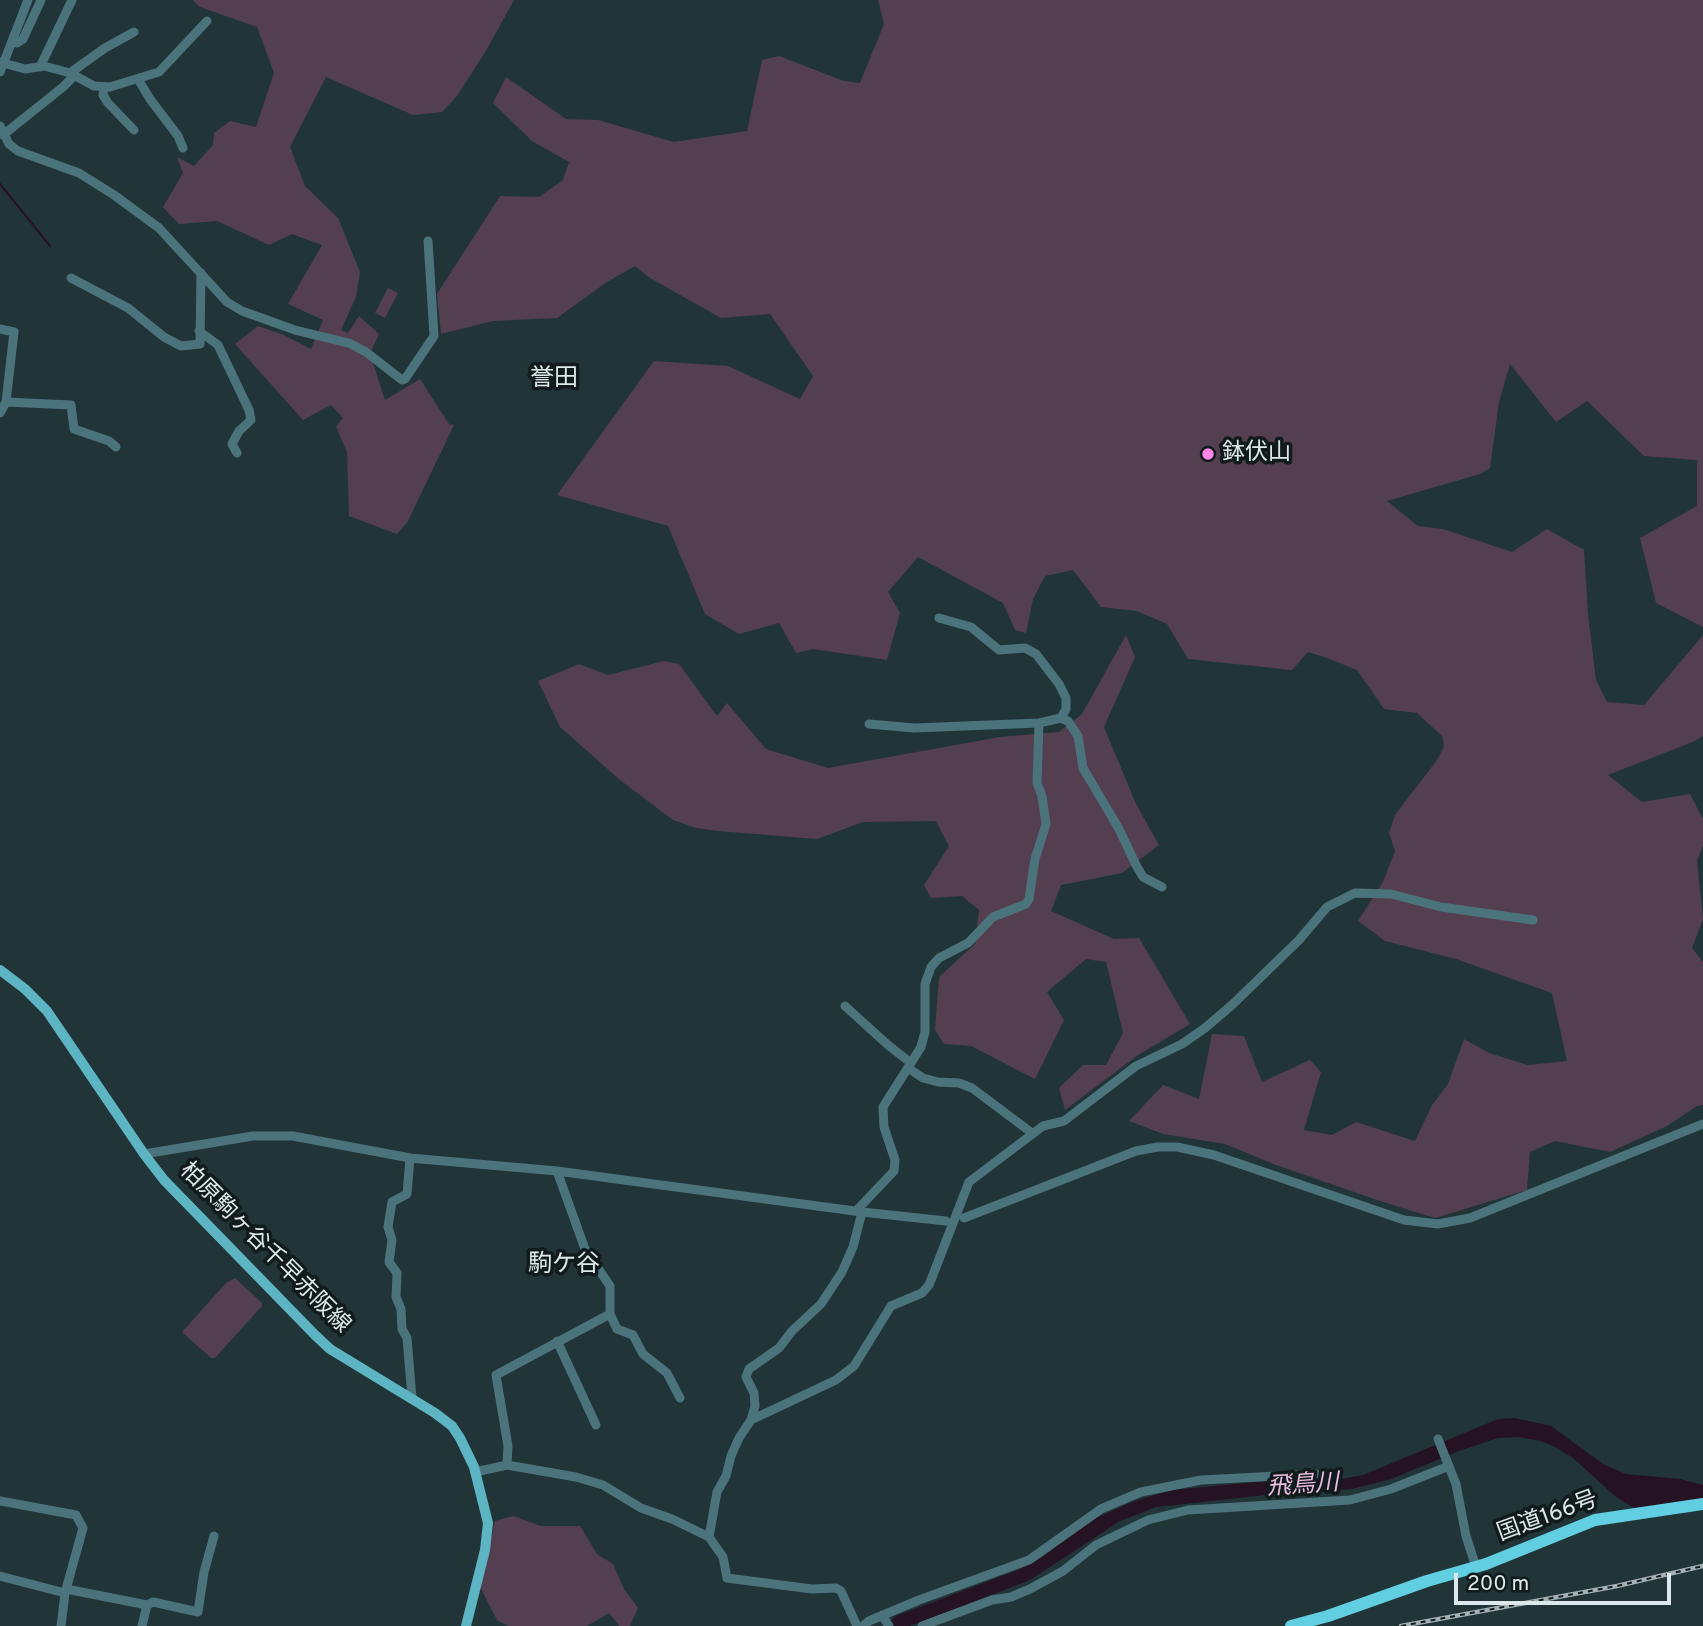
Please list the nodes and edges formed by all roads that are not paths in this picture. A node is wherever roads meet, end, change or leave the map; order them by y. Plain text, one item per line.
1 (28, 0) edge
2 (41, 0) edge
3 (72, 0) edge
4 (207, 21) dead end
5 (134, 32) dead end
6 (12, 41) junction
7 (1, 66) edge
8 (40, 67) junction
9 (72, 74) junction
10 (138, 79) junction
11 (104, 87) junction
12 (2, 130) edge
13 (134, 130) dead end
14 (185, 145) dead end
15 (428, 241) dead end
16 (201, 273) junction
17 (71, 278) dead end
18 (0, 329) edge
19 (199, 331) junction
20 (6, 402) junction
21 (0, 413) edge
22 (116, 447) dead end
23 (237, 453) dead end
24 (939, 618) dead end
25 (1061, 718) junction
26 (1039, 723) junction
27 (869, 724) dead end
28 (1162, 887) dead end
29 (1533, 920) dead end
30 (0, 970) edge
31 (845, 1006) dead end
32 (909, 1065) junction
33 (1703, 1124) edge
34 (1032, 1133) junction
35 (144, 1154) junction
36 (410, 1158) junction
37 (558, 1171) junction
38 (859, 1212) junction
39 (964, 1218) dead end
40 (946, 1221) dead end
41 (610, 1314) junction
42 (557, 1341) junction
43 (412, 1398) junction
44 (680, 1398) dead end
45 (751, 1420) junction
46 (596, 1425) dead end
47 (1438, 1441) dead end
48 (1447, 1462) junction
49 (507, 1465) junction
50 (475, 1472) junction
51 (1317, 1474) dead end
52 (0, 1501) edge
53 (1703, 1504) edge
54 (214, 1536) dead end
55 (709, 1537) junction
56 (1476, 1567) junction
57 (0, 1576) edge
58 (66, 1591) junction
59 (147, 1605) junction
60 (886, 1621) edge
61 (935, 1623) edge
62 (61, 1626) edge
63 (142, 1626) edge
64 (466, 1626) edge
65 (857, 1626) edge
66 (863, 1626) edge
67 (922, 1626) edge
68 (1291, 1626) edge

1 - 6 street
2 - 6 street
3 - 8 street
4 - 10 street
5 - 9 street
6 - 7 street
7 - 8 street
8 - 9 street
9 - 11 street
9 - 12 street
10 - 11 street
10 - 14 street
11 - 13 street
12 - 16 street
15 - 16 street
16 - 19 street
17 - 19 street
18 - 20 street
19 - 23 street
20 - 21 street
20 - 22 street
24 - 25 street
25 - 26 street
25 - 28 street
26 - 27 street
26 - 32 street
29 - 34 street
30 - 35 main road, 柏原駒ヶ谷千早赤阪線
31 - 32 street
32 - 34 street
32 - 38 street
33 - 39 street
34 - 45 street
35 - 36 street
35 - 43 main road, 柏原駒ヶ谷千早赤阪線
36 - 37 street
36 - 43 street
37 - 38 street
37 - 41 street
38 - 40 street
38 - 45 street
41 - 42 street
41 - 44 street
42 - 46 street
42 - 49 street
43 - 50 main road, 柏原駒ヶ谷千早赤阪線
45 - 55 street
47 - 48 street
48 - 56 street
48 - 61 street
49 - 50 street
49 - 55 street
50 - 64 main road, 柏原駒ヶ谷千早赤阪線
51 - 60 street
52 - 58 street
53 - 56 highway, 国道166号
54 - 59 street
55 - 65 street
56 - 68 highway, 国道166号
57 - 58 street
58 - 59 street
58 - 62 street
59 - 63 street
60 - 66 street
61 - 67 street

